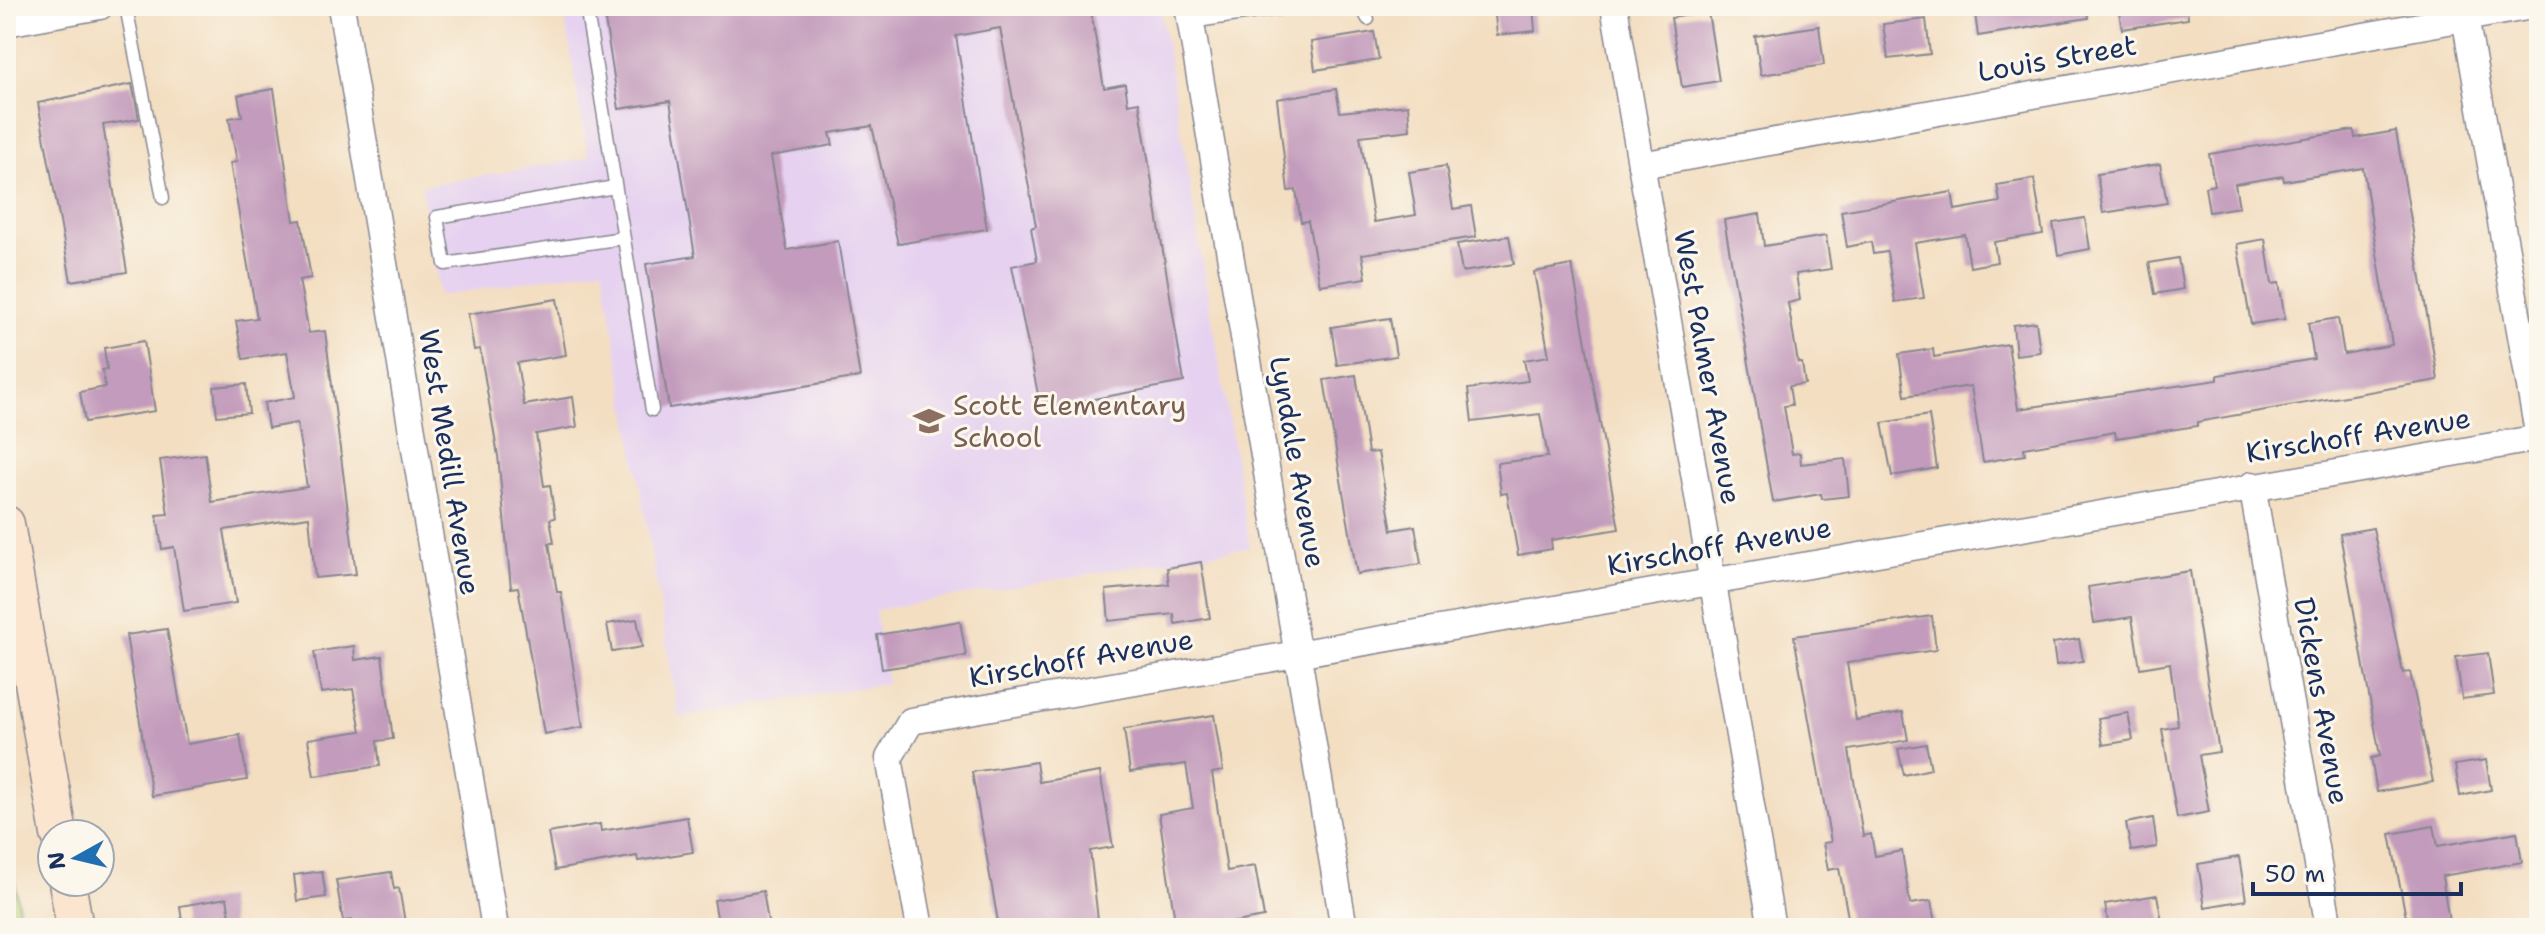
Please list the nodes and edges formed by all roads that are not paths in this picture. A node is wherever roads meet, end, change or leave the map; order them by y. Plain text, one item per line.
1 (100, 6) edge
2 (126, 6) edge
3 (341, 6) edge
4 (586, 6) edge
5 (1297, 6) edge
6 (1361, 6) edge
7 (1614, 6) edge
8 (2532, 6) edge
9 (1190, 14) edge
10 (2465, 17) junction
11 (1368, 19) dead end
12 (6, 23) edge
13 (1641, 165) junction
14 (615, 187) junction
15 (163, 198) dead end
16 (623, 238) junction
17 (652, 410) dead end
18 (2539, 438) edge
19 (2252, 485) junction
20 (6, 524) edge
21 (1712, 580) junction
22 (1297, 653) junction
23 (56, 818) edge
24 (70, 898) edge
25 (75, 928) edge
26 (495, 928) edge
27 (920, 928) edge
28 (1344, 928) edge
29 (1772, 928) edge
30 (2329, 928) edge

1 - 12 street
2 - 15 lane
3 - 26 street, West Medill Avenue
4 - 14 lane
5 - 9 lane
6 - 11 lane
7 - 13 street, West Palmer Avenue
8 - 10 street, Louis Street
9 - 22 street, Lyndale Avenue
10 - 13 street, Louis Street
10 - 18 street
13 - 21 street, West Palmer Avenue
14 - 16 lane
14 - 16 lane
16 - 17 lane
18 - 19 street, Kirschoff Avenue
19 - 21 street, Kirschoff Avenue
19 - 30 street, Dickens Avenue
20 - 23 street
21 - 22 street, Kirschoff Avenue
21 - 29 street, West Palmer Avenue
22 - 27 street, Kirschoff Avenue
22 - 28 street, Lyndale Avenue
24 - 25 street

